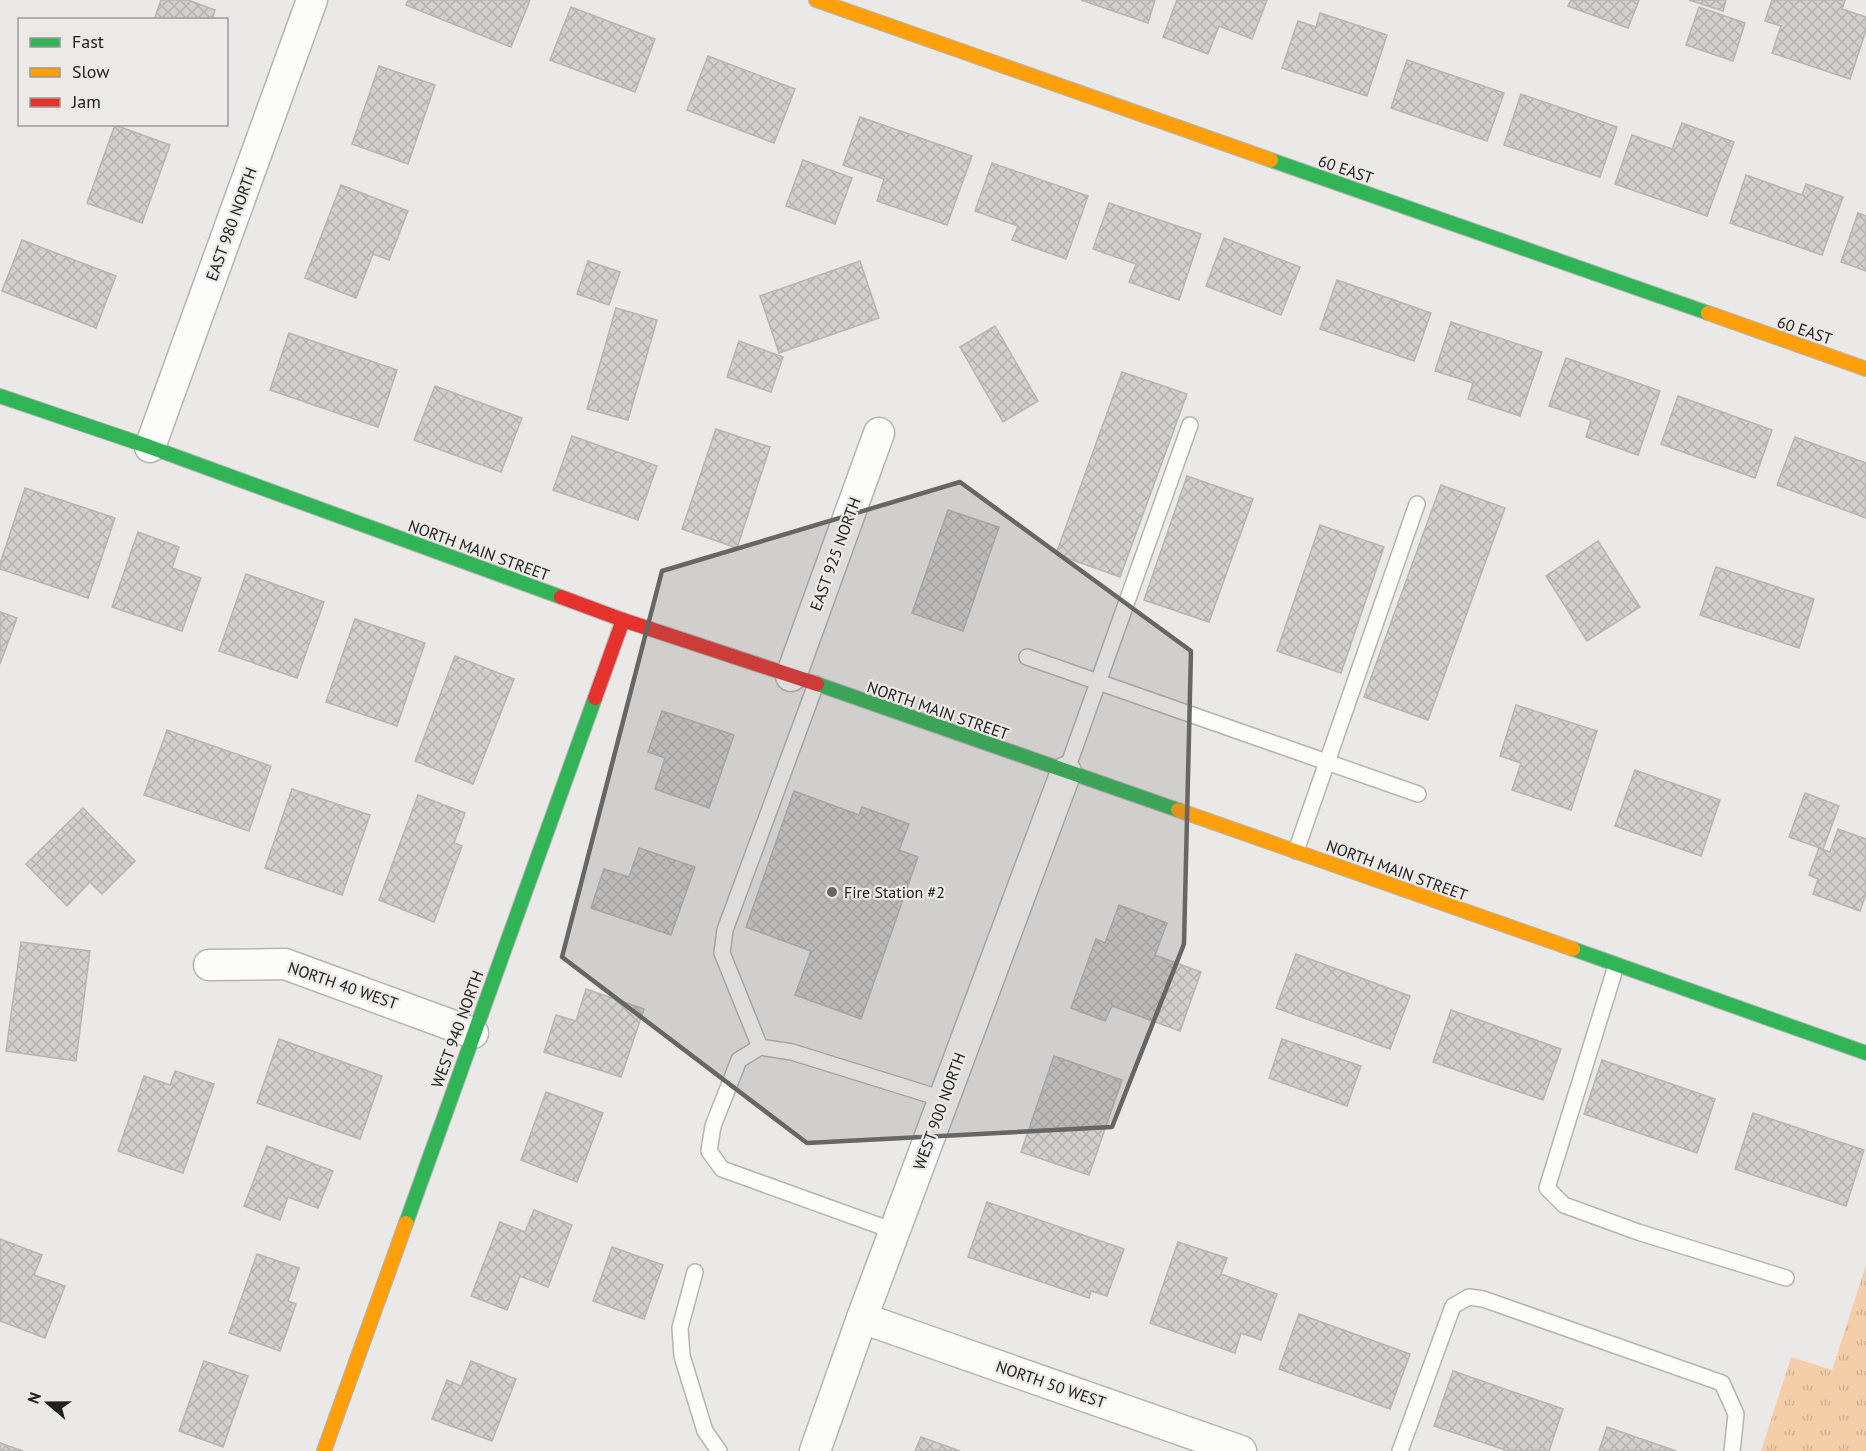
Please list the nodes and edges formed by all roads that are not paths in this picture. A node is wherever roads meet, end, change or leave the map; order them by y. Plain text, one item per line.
1 (312, 0) edge
2 (816, 0) edge
3 (1866, 369) edge
4 (0, 396) edge
5 (1190, 424) dead end
6 (879, 433) dead end
7 (150, 447) junction
8 (1417, 504) dead end
9 (623, 620) junction
10 (1027, 657) dead end
11 (803, 680) junction
12 (1098, 682) junction
13 (1327, 763) junction
14 (1066, 772) junction
15 (1418, 794) dead end
16 (1296, 851) junction
17 (209, 964) dead end
18 (1616, 966) junction
19 (473, 1033) junction
20 (760, 1047) junction
21 (1866, 1053) edge
22 (943, 1099) junction
23 (894, 1231) junction
24 (695, 1272) dead end
25 (1786, 1278) dead end
26 (862, 1318) junction
27 (324, 1451) edge
28 (719, 1451) edge
29 (815, 1451) edge
30 (1241, 1451) edge
31 (1400, 1451) edge
32 (1732, 1451) edge

1 - 7 street, EAST 980 NORTH
2 - 3 street, 60 EAST
4 - 7 street, NORTH MAIN STREET
5 - 12 lane
6 - 11 street, EAST 925 NORTH
7 - 9 street, NORTH MAIN STREET
8 - 13 lane
9 - 11 street, NORTH MAIN STREET
9 - 19 street, WEST 940 NORTH
10 - 12 lane
11 - 14 street, NORTH MAIN STREET
11 - 20 lane
12 - 13 lane
12 - 14 lane
13 - 15 lane
13 - 16 lane
14 - 16 street, NORTH MAIN STREET
14 - 22 street, WEST 900 NORTH
16 - 18 street, NORTH MAIN STREET
17 - 19 street, NORTH 40 WEST
18 - 21 street, NORTH MAIN STREET
18 - 25 lane
19 - 27 street, WEST 940 NORTH
20 - 22 lane
20 - 23 lane
22 - 23 street, WEST 900 NORTH
23 - 26 street, WEST 900 NORTH
24 - 28 lane
26 - 29 street, WEST 900 NORTH
26 - 30 street, NORTH 50 WEST
31 - 32 lane

